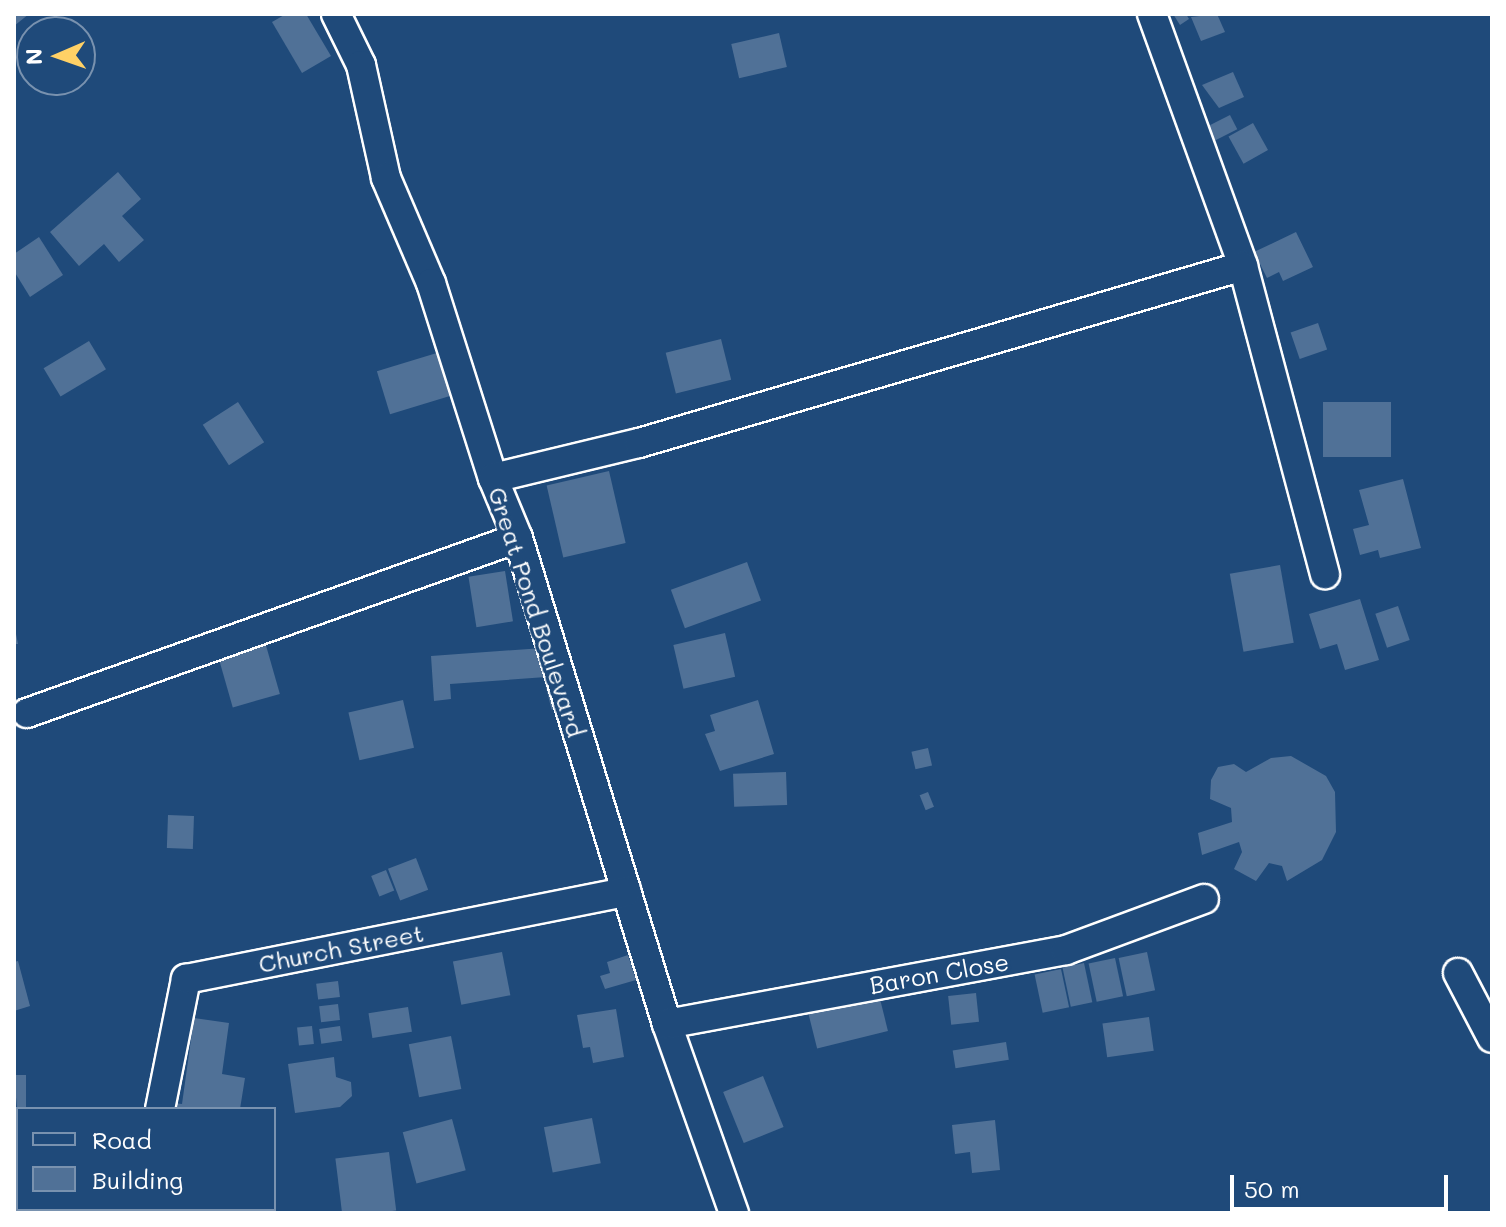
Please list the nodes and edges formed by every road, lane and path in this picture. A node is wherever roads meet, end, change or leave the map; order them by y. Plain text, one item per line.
1 (336, 14) edge
2 (1152, 14) edge
3 (1243, 266) junction
4 (493, 478) junction
5 (518, 538) junction
6 (1325, 574) dead end
7 (27, 713) dead end
8 (626, 892) junction
9 (1204, 899) dead end
10 (1458, 973) dead end
11 (667, 1024) junction
12 (1492, 1038) edge
13 (160, 1107) edge
14 (734, 1213) edge

1 - 4 street, Great Pond Boulevard
2 - 3 street
3 - 4 street
3 - 6 street
4 - 5 street, Great Pond Boulevard
5 - 7 street
5 - 8 street, Great Pond Boulevard
8 - 11 street, Great Pond Boulevard
8 - 13 street, Church Street
9 - 11 street, Baron Close
10 - 12 street
11 - 14 street, Great Pond Boulevard

